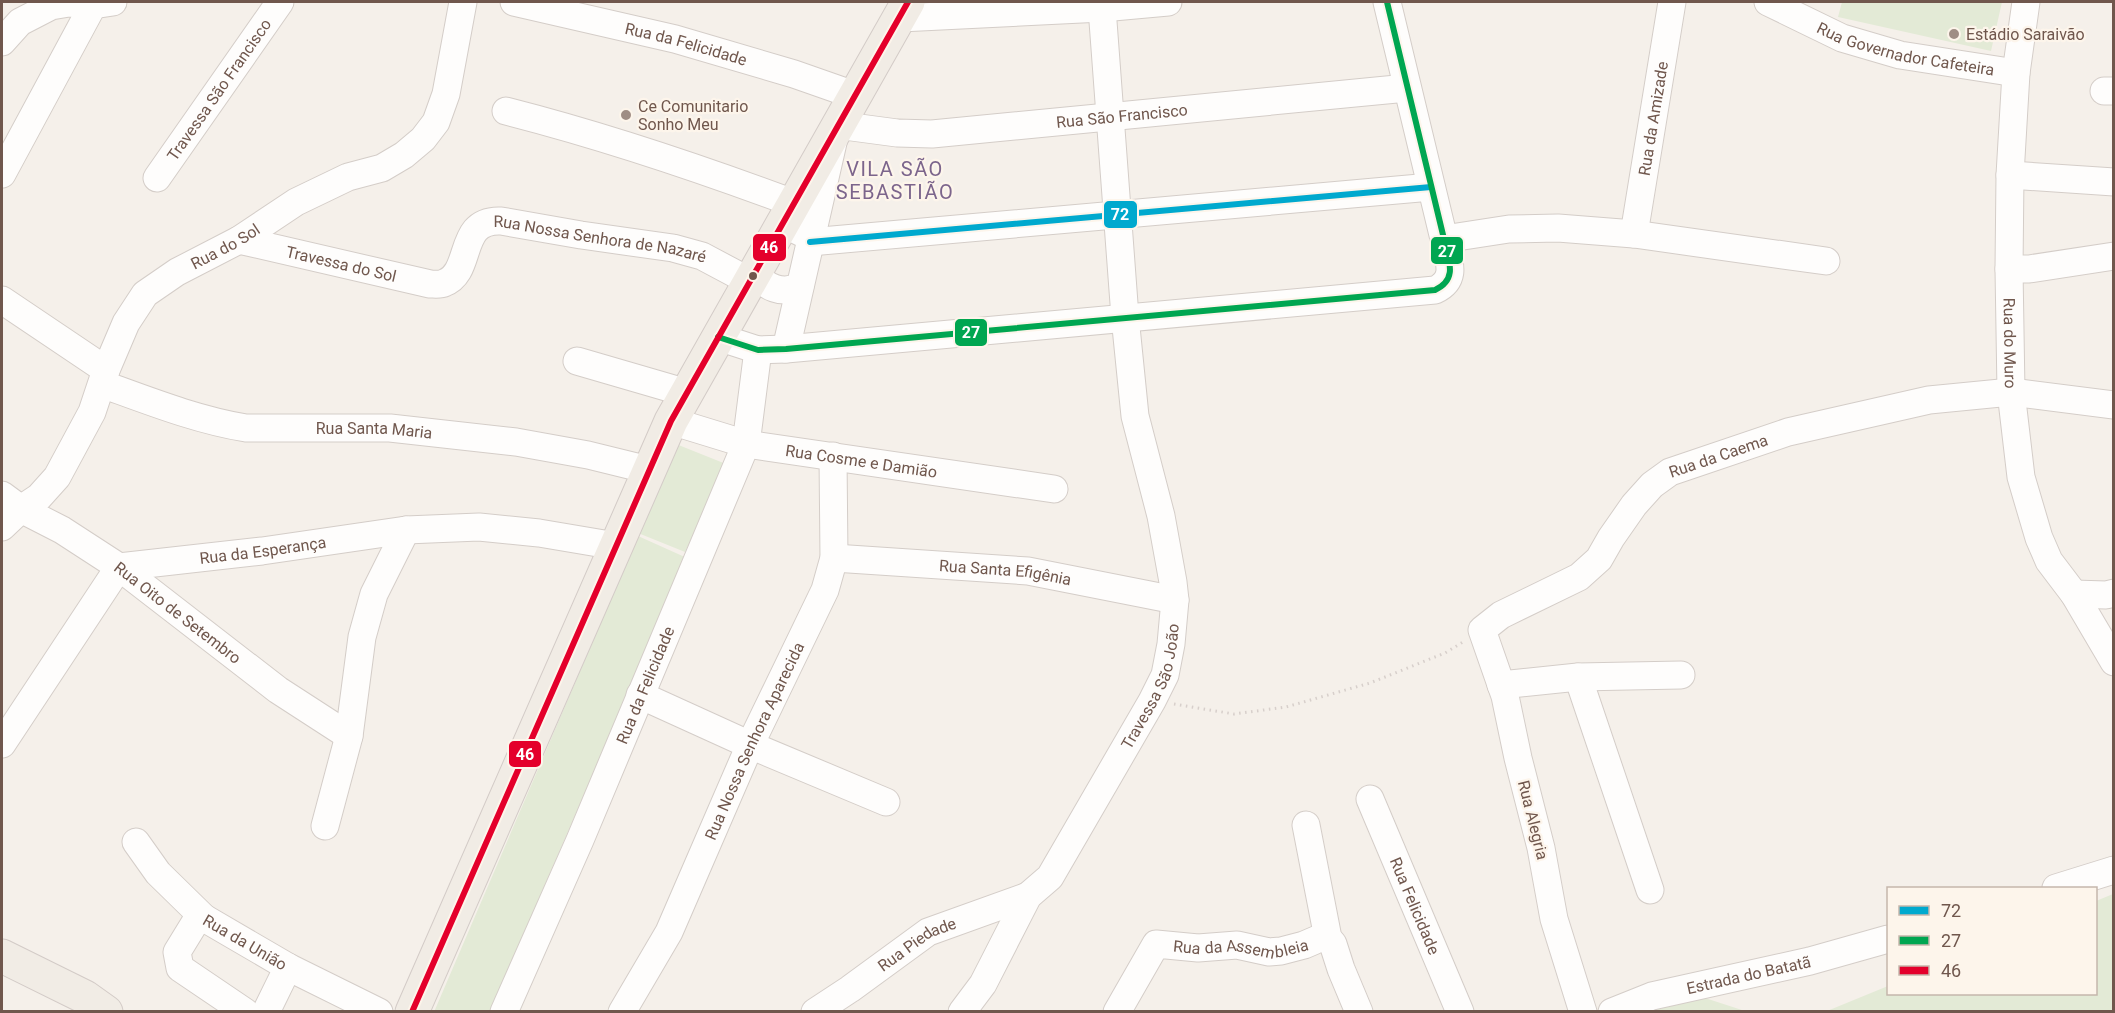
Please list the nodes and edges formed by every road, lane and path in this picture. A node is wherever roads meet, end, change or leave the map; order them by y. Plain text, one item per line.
1 (280, 2) edge
2 (463, 2) edge
3 (514, 2) edge
4 (1168, 2) edge
5 (1388, 2) edge
6 (1672, 2) edge
7 (1768, 2) edge
8 (2026, 2) edge
9 (103, 3) edge
10 (1102, 8) junction
11 (904, 10) edge
12 (1817, 13) edge
13 (2, 42) edge
14 (2016, 73) junction
15 (1407, 88) junction
16 (854, 95) junction
17 (506, 111) dead end
18 (1111, 117) junction
19 (837, 125) junction
20 (2, 174) edge
21 (2010, 175) junction
22 (157, 178) dead end
23 (2114, 182) edge
24 (1431, 188) junction
25 (793, 203) junction
26 (1118, 216) junction
27 (776, 234) junction
28 (1634, 234) junction
29 (1444, 239) junction
30 (239, 240) junction
31 (810, 242) junction
32 (2114, 256) edge
33 (1826, 261) dead end
34 (2009, 269) junction
35 (752, 276) junction
36 (444, 283) joint
37 (800, 286) junction
38 (2, 300) edge
39 (1125, 317) junction
40 (718, 337) junction
41 (786, 349) junction
42 (758, 350) junction
43 (577, 361) dead end
44 (104, 377) junction
45 (2011, 392) junction
46 (687, 393) junction
47 (2114, 405) edge
48 (671, 421) junction
49 (746, 444) junction
50 (833, 456) junction
51 (650, 470) junction
52 (1053, 489) dead end
53 (11, 502) edge
54 (2, 527) edge
55 (406, 530) junction
56 (616, 546) junction
57 (834, 558) junction
58 (119, 567) junction
59 (2114, 593) edge
60 (2074, 594) junction
61 (1175, 600) junction
62 (1482, 630) junction
63 (2114, 662) edge
64 (1681, 675) dead end
65 (1578, 677) junction
66 (1501, 685) junction
67 (640, 695) junction
68 (1152, 700) junction
69 (349, 736) junction
70 (2, 744) edge
71 (750, 745) junction
72 (1370, 799) dead end
73 (886, 802) dead end
74 (1306, 825) dead end
75 (326, 826) dead end
76 (136, 842) dead end
77 (2114, 870) edge
78 (2059, 887) edge
79 (1650, 890) dead end
80 (1028, 896) junction
81 (204, 918) junction
82 (1328, 938) junction
83 (1887, 939) edge
84 (2, 956) edge
85 (288, 967) junction
86 (1350, 1009) edge
87 (106, 1011) edge
88 (245, 1011) edge
89 (266, 1011) edge
90 (379, 1011) edge
91 (412, 1011) edge
92 (504, 1011) edge
93 (622, 1011) edge
94 (815, 1011) edge
95 (962, 1011) edge
96 (1117, 1011) edge
97 (1460, 1011) edge
98 (1583, 1011) edge
99 (1612, 1011) edge

1 - 22 street, Travessa São Francisco
2 - 30 street, Rua do Sol
3 - 16 street, Rua da Felicidade
4 - 10 street
5 - 15 street
6 - 28 street, Rua da Amizade
7 - 12 street, Rua Governador Cafeteira
8 - 14 street, Rua do Muro
9 - 13 street
9 - 20 street
10 - 11 street
10 - 18 street
11 - 16 main road
12 - 14 street, Rua Governador Cafeteira
14 - 21 street, Rua do Muro
15 - 18 street, Rua São Francisco
15 - 24 street
16 - 19 main road
17 - 25 street
18 - 19 street, Rua São Francisco
18 - 26 street
19 - 25 main road
19 - 31 street
21 - 23 street
21 - 34 street, Rua do Muro
24 - 26 street
24 - 29 street
25 - 27 main road
26 - 31 street
26 - 39 street
27 - 31 street
27 - 35 main road
28 - 29 street
28 - 33 street
29 - 39 street
30 - 36 street, Travessa do Sol
30 - 44 street, Rua do Sol
31 - 37 street
32 - 34 street
34 - 45 street, Rua do Muro
35 - 36 street, Rua Nossa Senhora de Nazaré
35 - 37 street, Rua Nossa Senhora de Nazaré
35 - 40 main road
37 - 41 street
38 - 44 street, Rua Santa Maria
39 - 41 street
39 - 61 street, Travessa São João
40 - 42 street
40 - 46 main road
41 - 42 street
42 - 49 street, Rua da Felicidade
43 - 46 street
44 - 51 street, Rua Santa Maria
44 - 53 street, Rua do Sol
45 - 47 street, Rua da Caema
45 - 60 street, Rua do Muro
45 - 62 street, Rua da Caema
46 - 48 main road
48 - 49 street, Rua Cosme e Damião
48 - 51 main road
49 - 50 street, Rua Cosme e Damião
49 - 67 street, Rua da Felicidade
50 - 52 street, Rua Cosme e Damião
50 - 57 street, Rua Nossa Senhora Aparecida
51 - 56 main road
53 - 54 street, Rua do Sol
53 - 58 street, Rua Oito de Setembro
55 - 56 street, Rua da Esperança
55 - 58 street, Rua da Esperança
55 - 69 street
56 - 91 main road
57 - 61 street, Rua Santa Efigênia
57 - 71 street, Rua Nossa Senhora Aparecida
58 - 69 street, Rua Oito de Setembro
58 - 70 street
59 - 60 street
60 - 63 street, Rua do Muro
61 - 68 street, Travessa São João
62 - 66 street, Rua Alegria
62 - 68 path
64 - 65 street
65 - 66 street
65 - 79 street
66 - 98 street, Rua Alegria
67 - 71 street
67 - 92 street, Rua da Felicidade
68 - 80 street, Travessa São João
69 - 75 street
71 - 73 street
71 - 93 street, Rua Nossa Senhora Aparecida
72 - 97 street, Rua Felicidade
74 - 82 street
76 - 81 street
77 - 78 street
80 - 94 street, Rua Piedade
80 - 95 street, Travessa São João
81 - 85 street, Rua da União
81 - 88 street, Rua da União
82 - 86 street
82 - 96 street, Rua da Assembleia
83 - 99 street, Estrada do Batatã
84 - 87 main road
85 - 89 street
85 - 90 street, Rua da União

